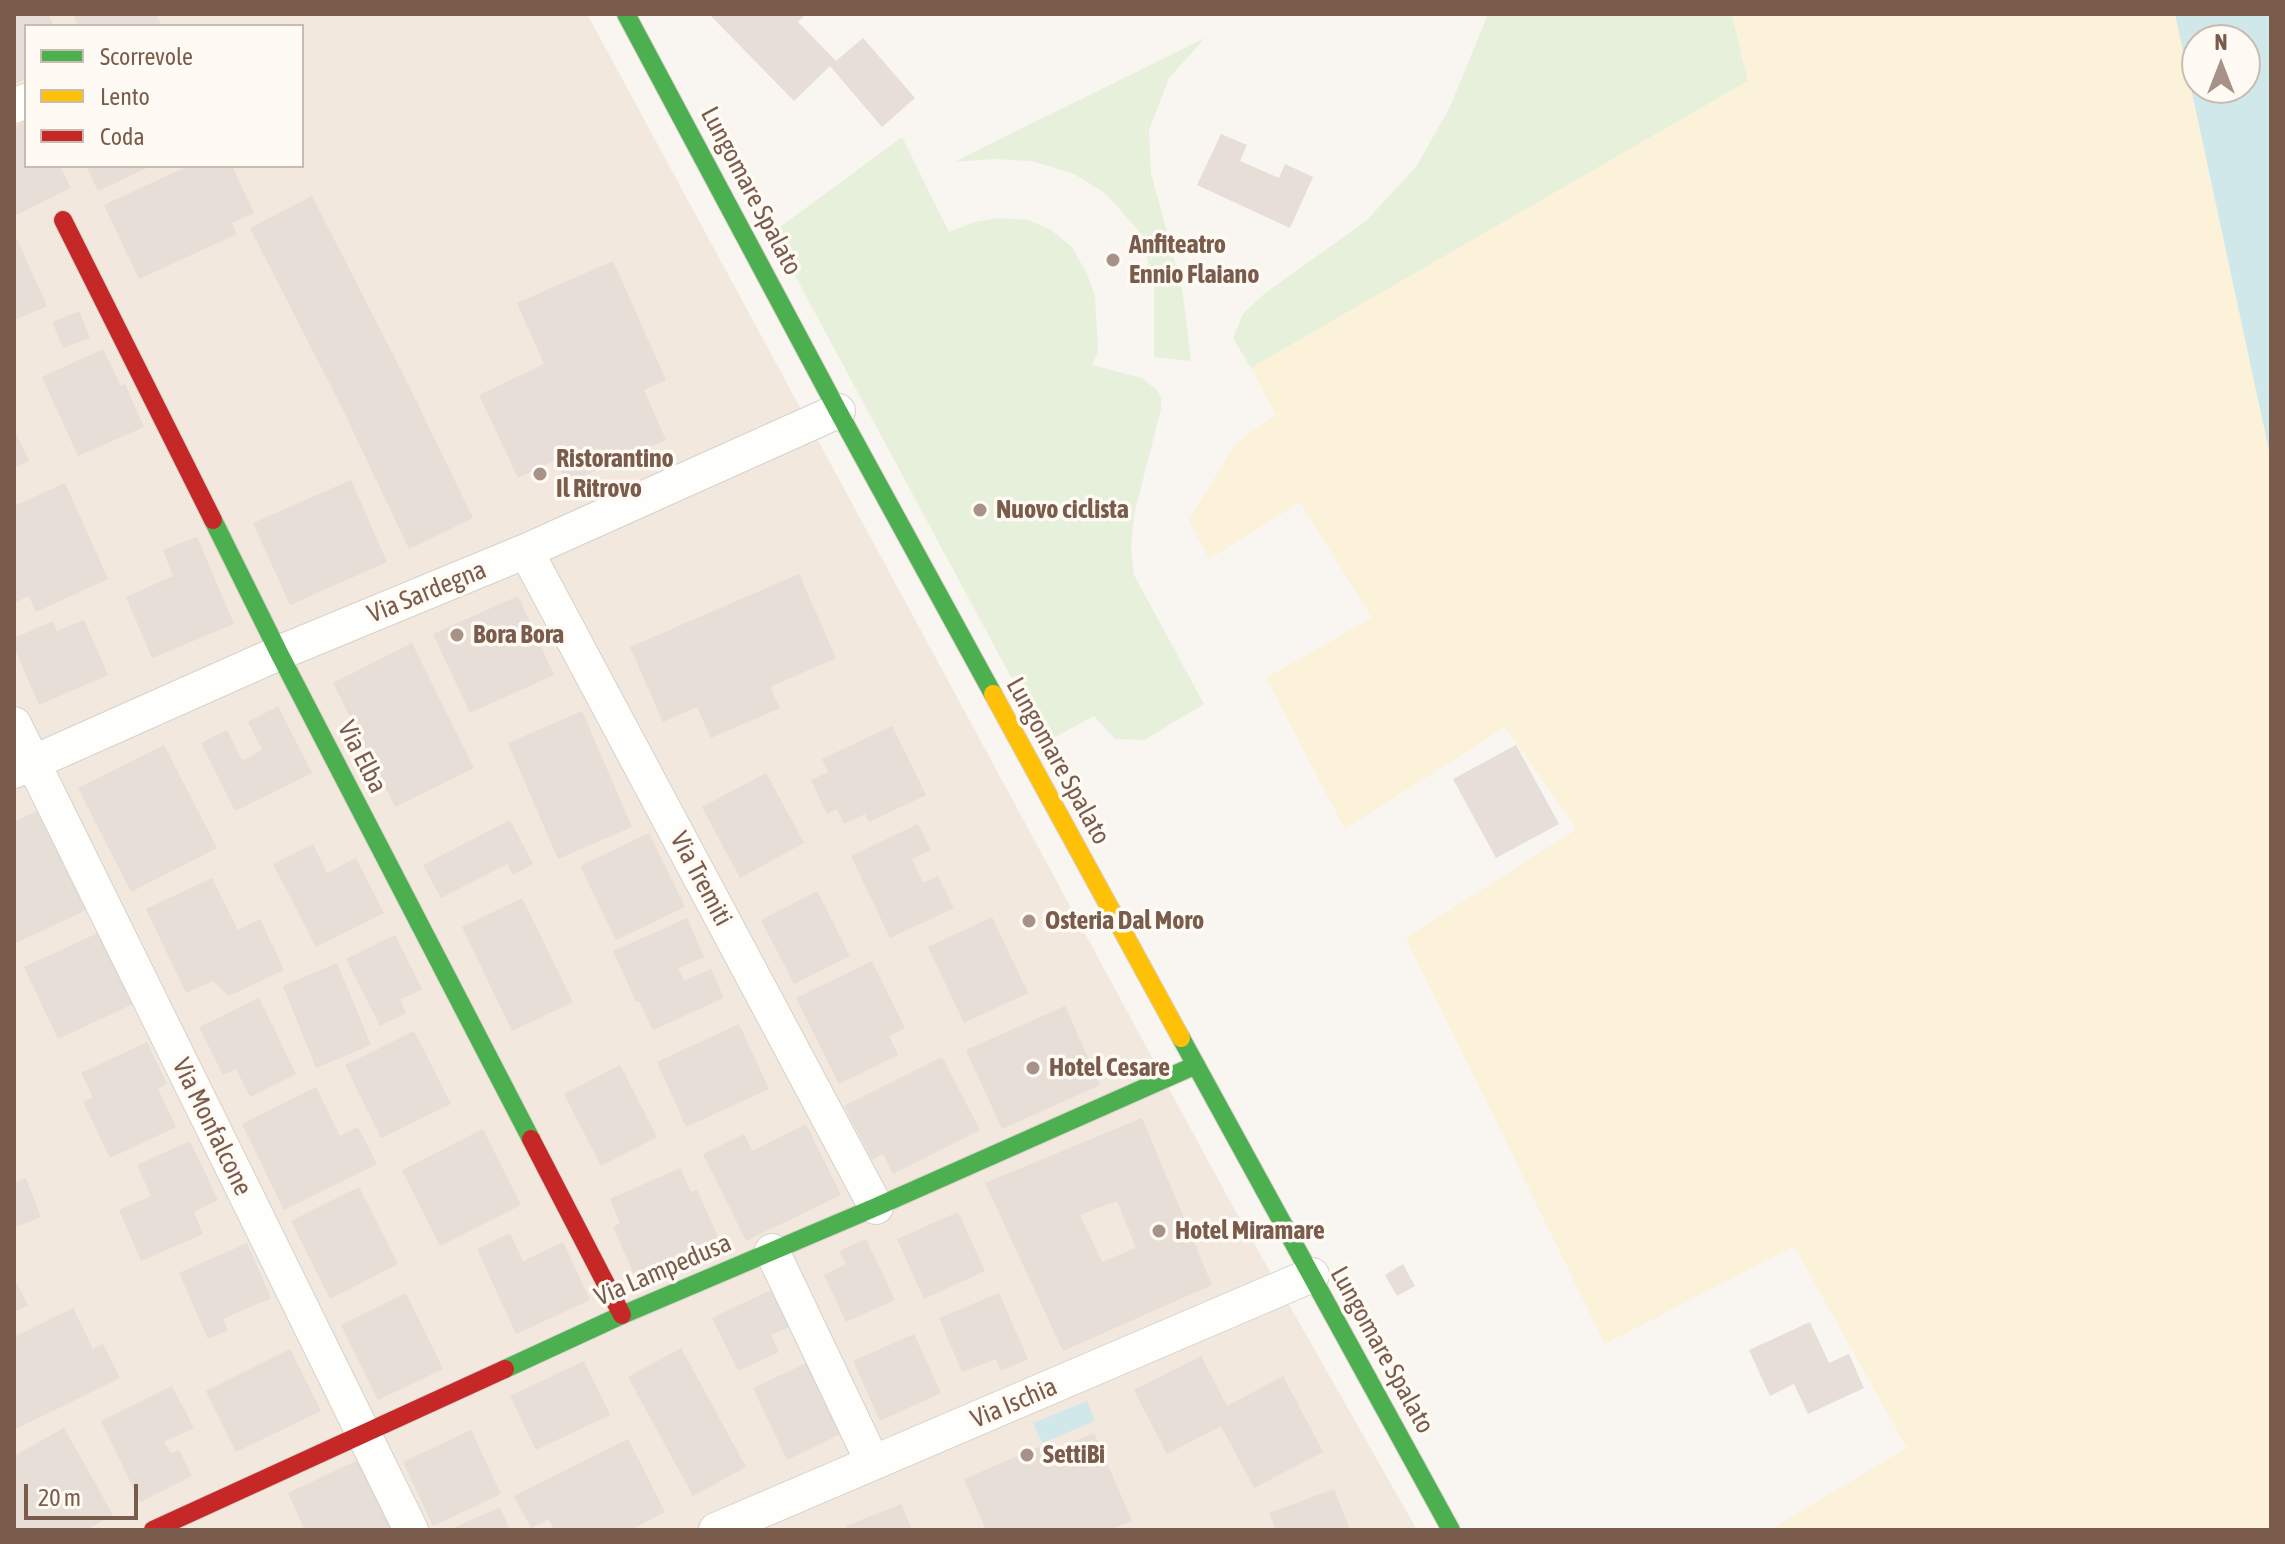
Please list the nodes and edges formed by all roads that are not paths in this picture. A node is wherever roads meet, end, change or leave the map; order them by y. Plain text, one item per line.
1 (626, 14) edge
2 (63, 220) dead end
3 (838, 411) junction
4 (526, 551) junction
5 (279, 653) junction
6 (14, 724) edge
7 (23, 767) edge
8 (1196, 1065) junction
9 (876, 1207) junction
10 (772, 1251) junction
11 (1312, 1275) junction
12 (622, 1315) junction
13 (363, 1434) junction
14 (873, 1463) junction
15 (153, 1530) edge
16 (411, 1530) edge
17 (716, 1530) edge
18 (1451, 1530) edge

1 - 3 street, Lungomare Spalato
2 - 5 street, Via Elba
3 - 4 street, Via Sardegna
3 - 8 street, Lungomare Spalato
4 - 5 street, Via Sardegna
4 - 9 street, Via Tremiti
5 - 7 street, Via Sardegna
5 - 12 street, Via Elba
6 - 7 street, Via Monfalcone
7 - 13 street, Via Monfalcone
8 - 9 street, Via Lampedusa
8 - 11 street, Lungomare Spalato
9 - 10 street, Via Lampedusa
10 - 12 street, Via Lampedusa
10 - 14 street
11 - 14 street, Via Ischia
11 - 18 street, Lungomare Spalato
12 - 13 street, Via Lampedusa
13 - 15 street, Via Lampedusa
13 - 16 street, Via Monfalcone
14 - 17 street, Via Ischia

